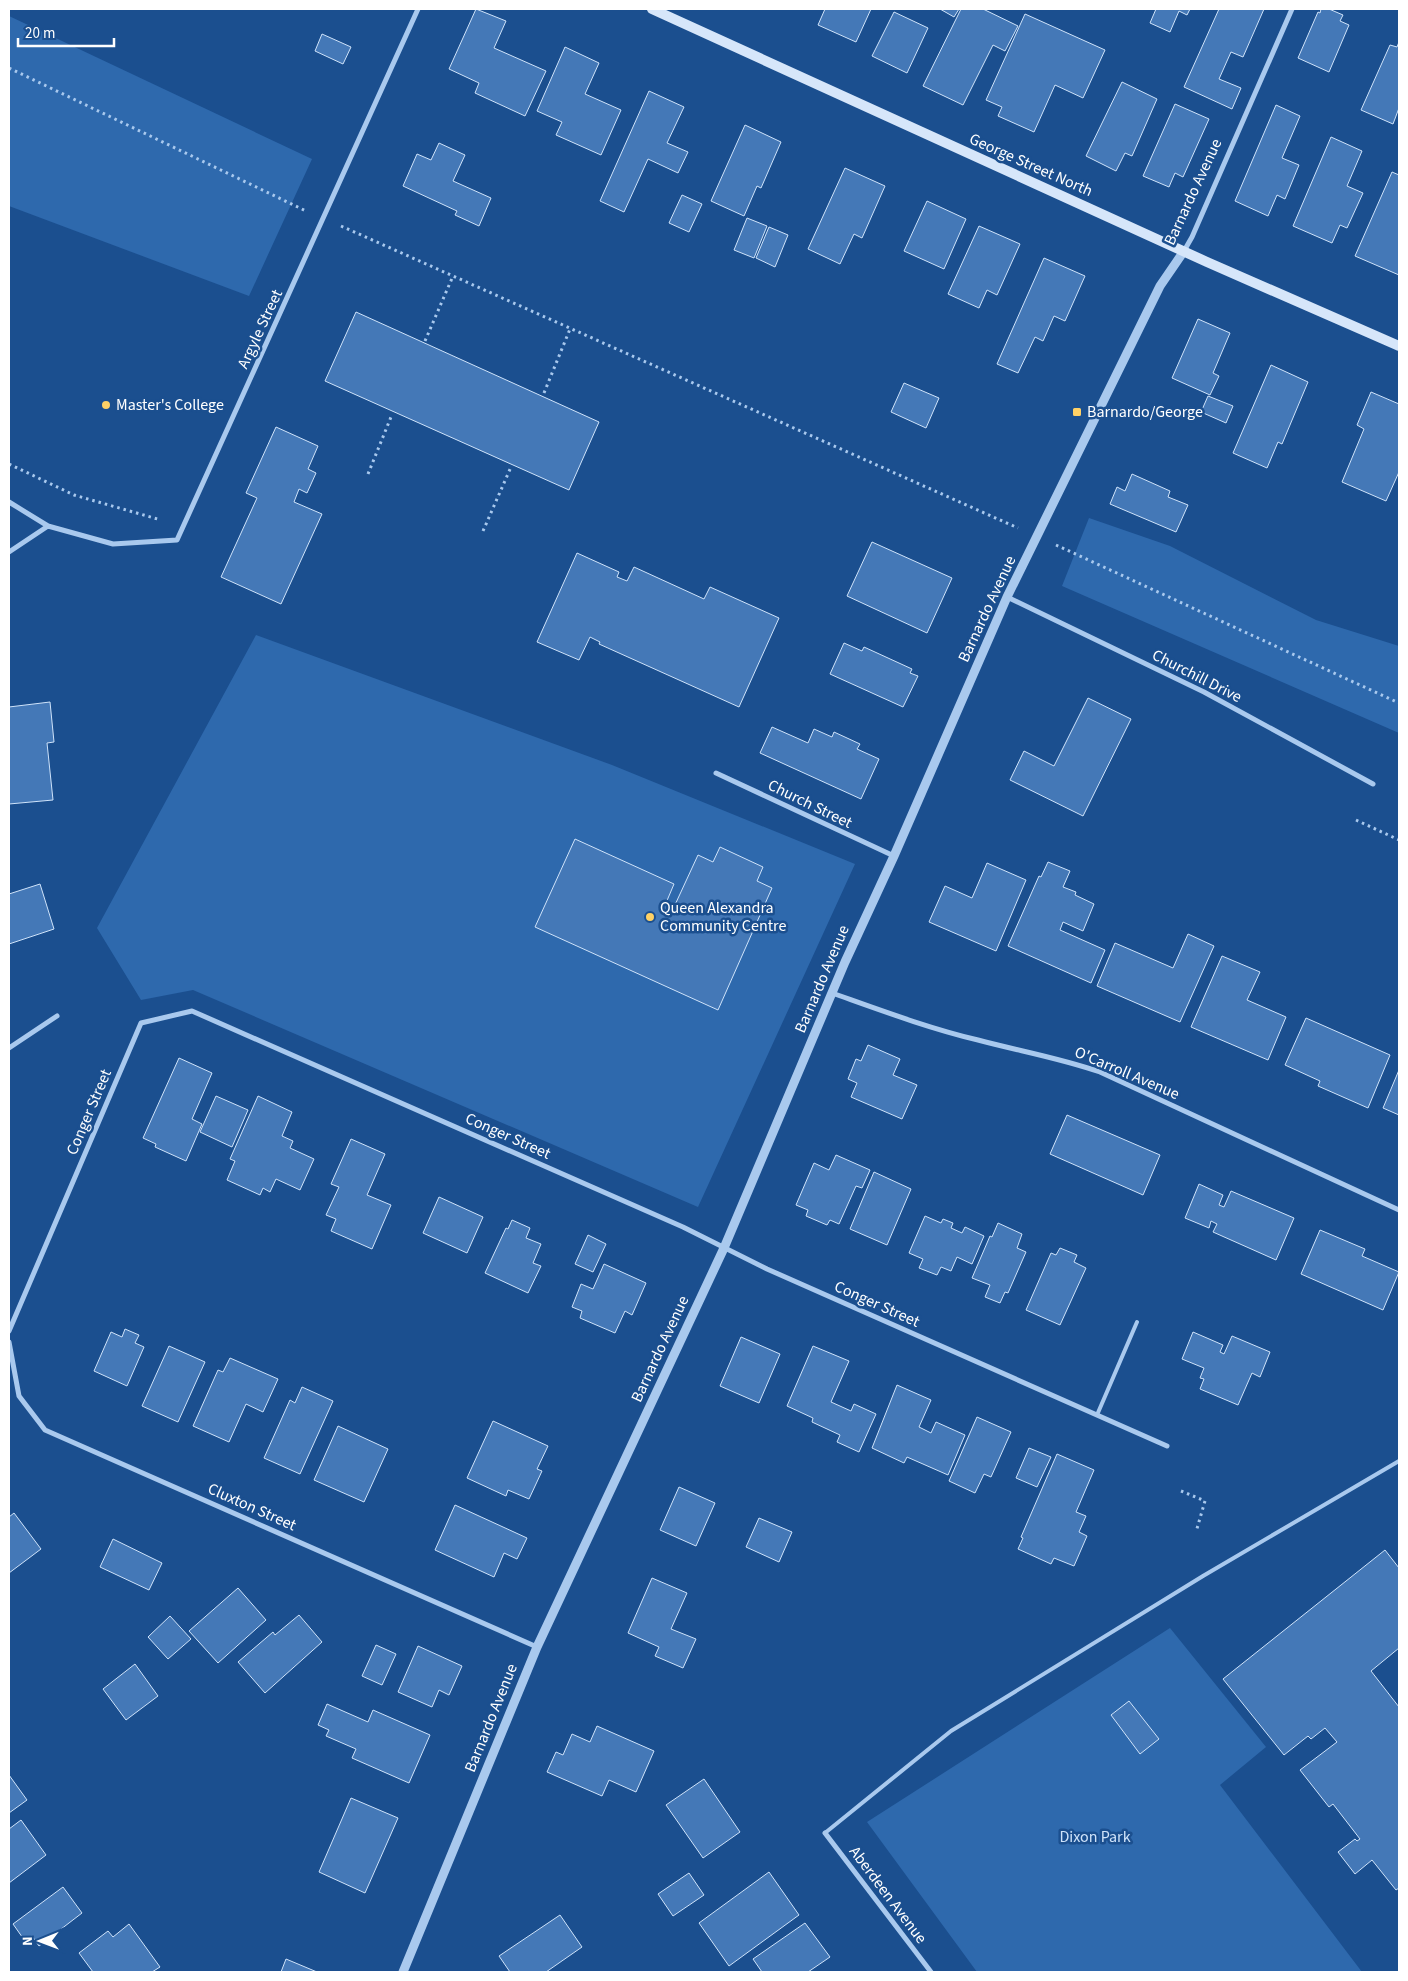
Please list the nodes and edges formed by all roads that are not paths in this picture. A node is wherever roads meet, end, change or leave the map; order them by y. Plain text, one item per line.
1 (418, 9) edge
2 (652, 9) edge
3 (1292, 9) edge
4 (1184, 251) junction
5 (1399, 346) edge
6 (9, 502) edge
7 (48, 526) junction
8 (9, 552) edge
9 (1007, 597) junction
10 (716, 773) dead end
11 (1373, 784) dead end
12 (894, 856) junction
13 (832, 993) junction
14 (57, 1016) dead end
15 (9, 1048) edge
16 (1399, 1210) edge
17 (724, 1248) junction
18 (1137, 1322) dead end
19 (9, 1331) edge
20 (9, 1342) edge
21 (1097, 1415) junction
22 (1167, 1446) dead end
23 (1399, 1462) edge
24 (537, 1647) junction
25 (825, 1833) joint
26 (403, 1972) edge
27 (931, 1972) edge

1 - 7 street, Argyle Street
2 - 4 main road, George Street North
3 - 4 street, Barnardo Avenue
4 - 5 main road, George Street North
4 - 9 street, Barnardo Avenue
6 - 7 street, Argyle Street
7 - 8 street
9 - 11 street, Churchill Drive
9 - 12 street, Barnardo Avenue
10 - 12 street, Church Street
12 - 13 street, Barnardo Avenue
13 - 16 street, O'Carroll Avenue
13 - 17 street, Barnardo Avenue
14 - 15 street
17 - 19 street, Conger Street
17 - 21 street, Conger Street
17 - 24 street, Barnardo Avenue
18 - 21 lane
20 - 24 street, Cluxton Street
21 - 22 street, Conger Street
23 - 25 lane
24 - 26 street, Barnardo Avenue
25 - 27 street, Aberdeen Avenue

